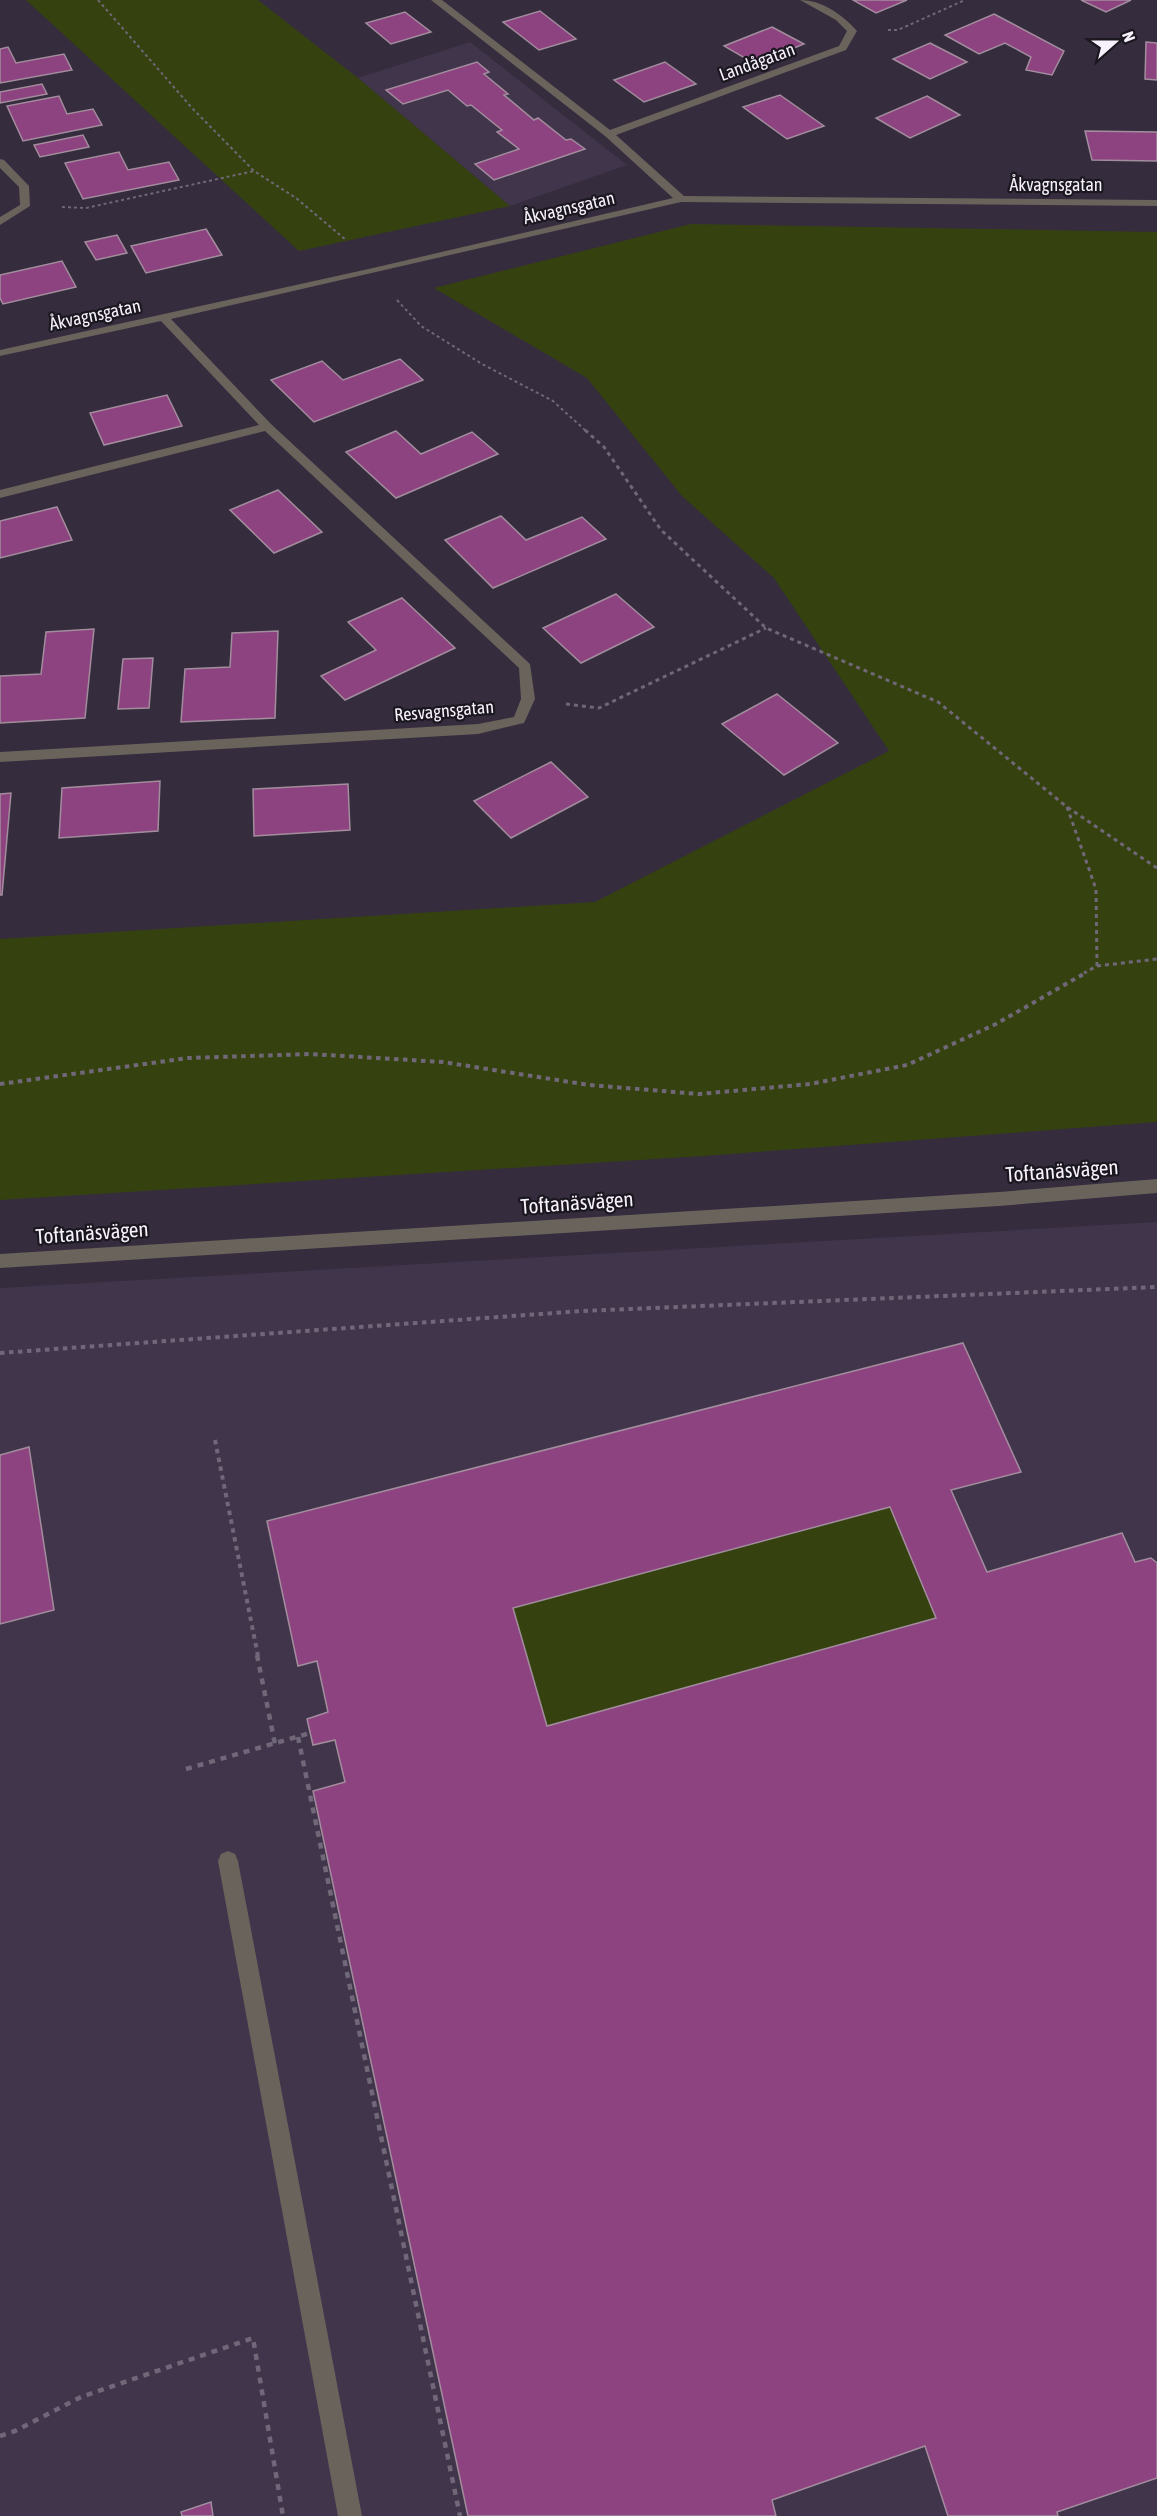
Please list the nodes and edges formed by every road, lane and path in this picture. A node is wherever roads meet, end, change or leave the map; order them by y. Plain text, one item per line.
1 (98, 0) edge
2 (436, 0) edge
3 (805, 0) edge
4 (965, 0) edge
5 (852, 31) junction
6 (609, 134) junction
7 (0, 162) edge
8 (254, 171) junction
9 (681, 199) junction
10 (1157, 203) edge
11 (25, 206) junction
12 (0, 222) edge
13 (373, 271) junction
14 (164, 318) junction
15 (0, 353) edge
16 (267, 427) junction
17 (0, 494) edge
18 (766, 628) junction
19 (528, 699) junction
20 (0, 757) edge
21 (1067, 807) junction
22 (1157, 868) edge
23 (1157, 959) edge
24 (1097, 966) junction
25 (0, 1084) edge
26 (1157, 1186) edge
27 (0, 1262) edge
28 (1157, 1287) edge
29 (0, 1353) edge
30 (215, 1440) dead end
31 (310, 1733) dead end
32 (298, 1737) junction
33 (275, 1744) junction
34 (186, 1769) dead end
35 (228, 1861) dead end
36 (0, 2436) edge
37 (283, 2516) edge
38 (350, 2516) edge
39 (460, 2516) edge

1 - 8 path
2 - 6 street
3 - 5 street
4 - 5 path
5 - 6 street, Landågatan
6 - 9 street
7 - 11 street
8 - 11 path
8 - 13 path
9 - 10 street, Åkvagnsgatan
9 - 13 street, Åkvagnsgatan
11 - 12 street
13 - 14 street, Åkvagnsgatan
13 - 18 path
14 - 15 street, Åkvagnsgatan
14 - 16 street
16 - 17 street
16 - 19 street
18 - 19 path
18 - 21 path
19 - 20 street, Resvagnsgatan
21 - 22 path
21 - 24 path
23 - 24 path
24 - 25 path
26 - 27 street, Toftanäsvägen
28 - 29 path
30 - 33 path
31 - 32 path
32 - 33 path
32 - 39 path
33 - 34 path
35 - 38 street
36 - 37 path

